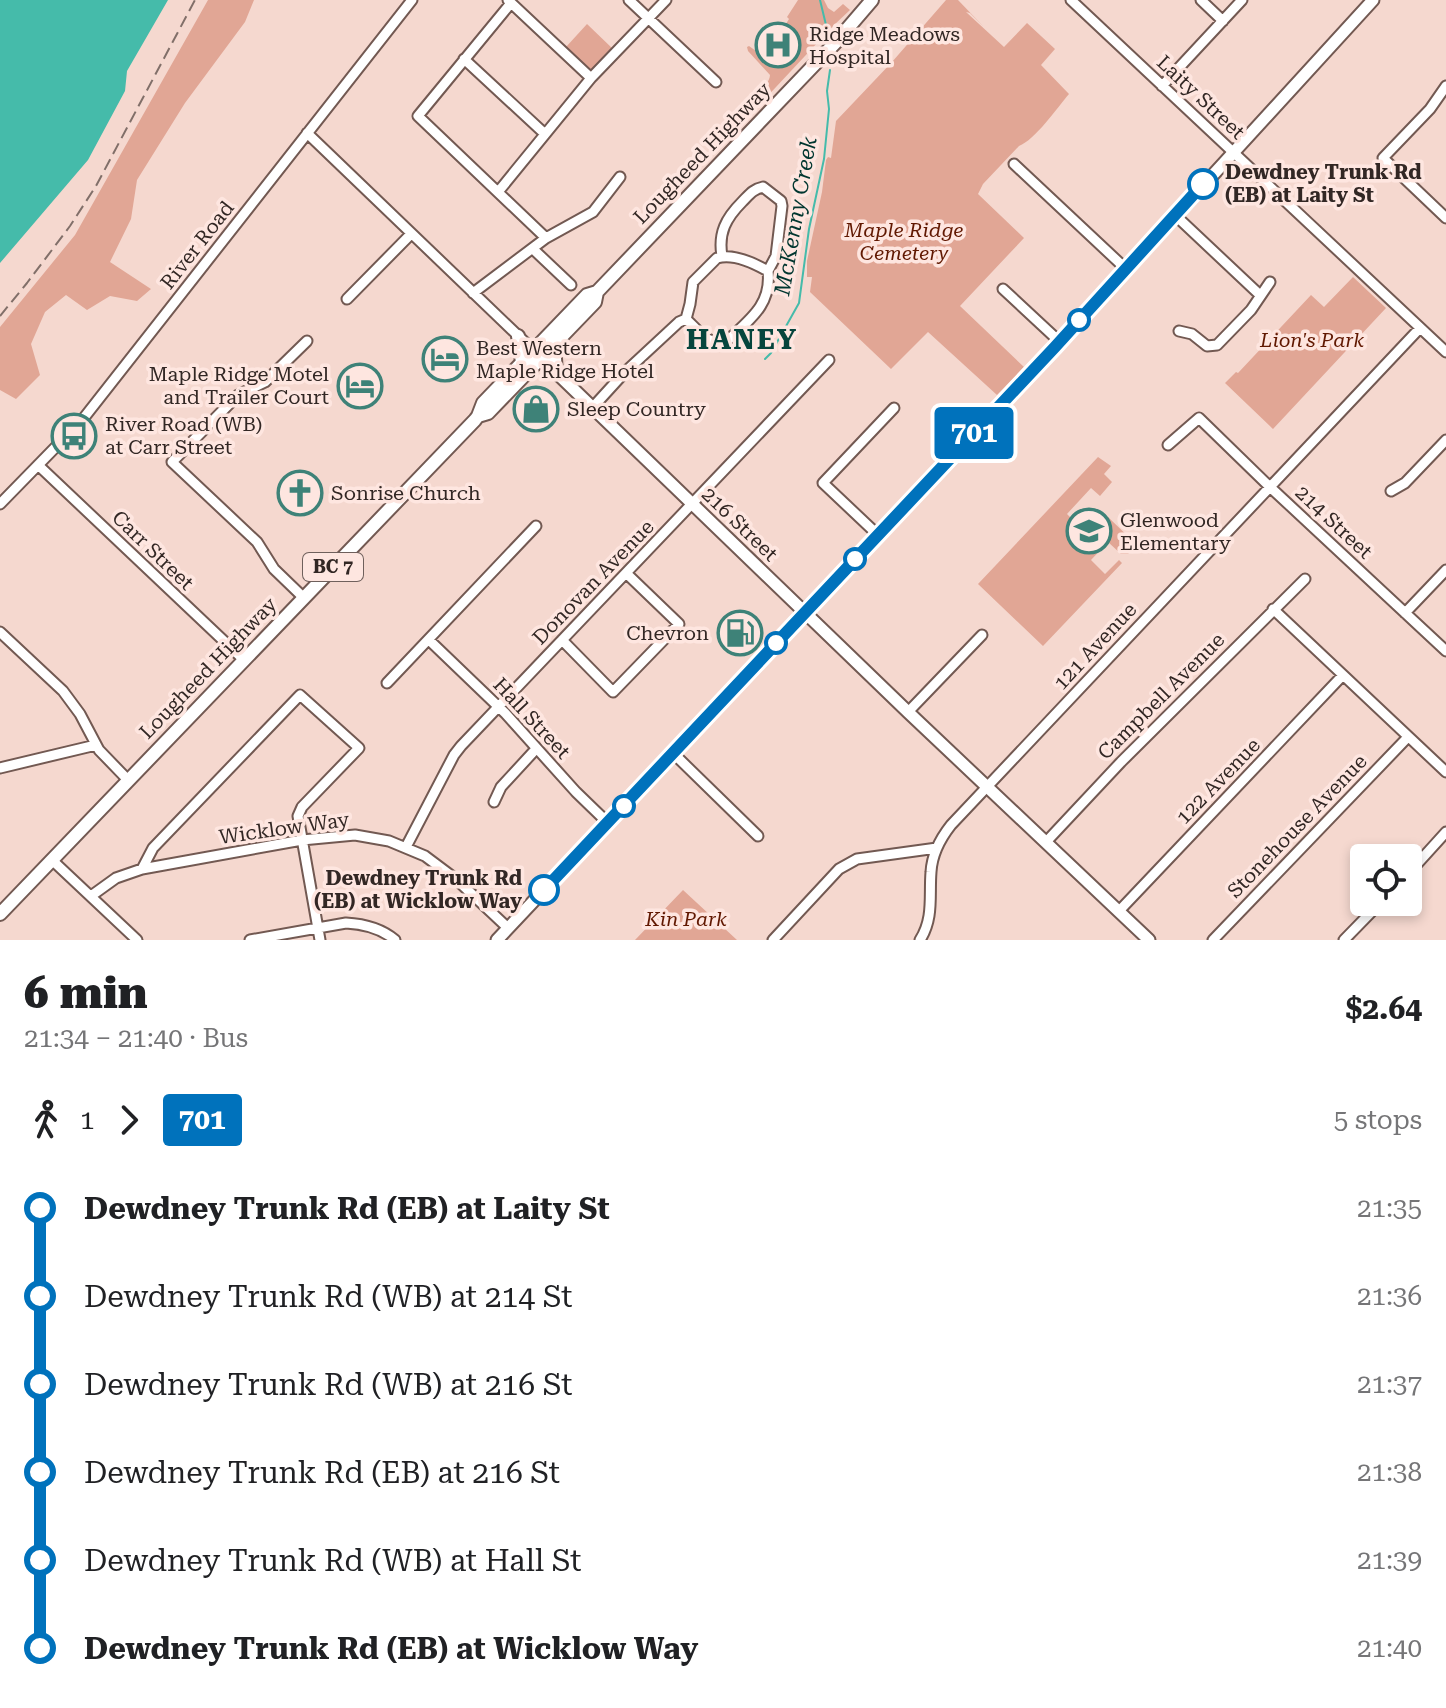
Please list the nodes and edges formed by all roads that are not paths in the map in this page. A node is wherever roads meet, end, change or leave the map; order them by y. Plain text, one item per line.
1 (412, 0) edge
2 (629, 0) edge
3 (666, 0) edge
4 (872, 0) edge
5 (880, 0) edge
6 (1071, 0) edge
7 (1201, 0) edge
8 (1242, 0) edge
9 (1373, 0) edge
10 (509, 2) edge
11 (649, 18) junction
12 (1223, 21) junction
13 (836, 42) junction
14 (464, 59) junction
15 (591, 78) junction
16 (716, 82) dead end
17 (1162, 86) junction
18 (1446, 86) edge
19 (307, 133) junction
20 (545, 134) junction
21 (1233, 152) junction
22 (1014, 164) dead end
23 (620, 177) dead end
24 (498, 192) junction
25 (1175, 215) junction
26 (1446, 218) edge
27 (411, 234) junction
28 (546, 238) junction
29 (533, 249) junction
30 (722, 256) junction
31 (1126, 269) junction
32 (768, 271) junction
33 (1270, 282) dead end
34 (571, 285) dead end
35 (1003, 289) dead end
36 (597, 292) junction
37 (473, 293) junction
38 (1260, 295) junction
39 (347, 299) dead end
40 (686, 319) junction
41 (1420, 328) junction
42 (1179, 331) dead end
43 (518, 336) junction
44 (307, 341) dead end
45 (1060, 342) junction
46 (554, 345) junction
47 (1446, 352) edge
48 (537, 354) junction
49 (829, 360) dead end
50 (522, 362) junction
51 (556, 372) junction
52 (593, 407) junction
53 (894, 408) dead end
54 (478, 416) junction
55 (1446, 440) edge
56 (1168, 445) dead end
57 (38, 465) junction
58 (1270, 487) junction
59 (1391, 491) dead end
60 (0, 504) edge
61 (693, 504) junction
62 (536, 526) dead end
63 (878, 535) junction
64 (1446, 570) edge
65 (626, 573) junction
66 (1305, 579) dead end
67 (304, 598) junction
68 (1273, 609) junction
69 (805, 613) junction
70 (1405, 613) junction
71 (0, 632) edge
72 (982, 635) dead end
73 (429, 640) junction
74 (562, 640) junction
75 (1446, 651) edge
76 (244, 660) junction
77 (1343, 675) junction
78 (387, 683) dead end
79 (498, 707) junction
80 (908, 712) junction
81 (1408, 737) junction
82 (96, 745) junction
83 (536, 749) junction
84 (673, 753) junction
85 (1, 767) edge
86 (1446, 772) edge
87 (128, 780) junction
88 (987, 786) junction
89 (494, 802) dead end
90 (608, 823) junction
91 (1446, 832) edge
92 (758, 836) dead end
93 (302, 840) junction
94 (1046, 842) junction
95 (406, 847) junction
96 (937, 848) junction
97 (1422, 859) edge
98 (52, 860) junction
99 (142, 869) junction
100 (91, 896) junction
101 (1119, 911) junction
102 (0, 914) edge
103 (1367, 916) edge
104 (318, 926) junction
105 (508, 928) junction
106 (132, 939) edge
107 (250, 940) edge
108 (320, 940) edge
109 (395, 940) edge
110 (497, 940) edge
111 (773, 940) edge
112 (920, 940) edge
113 (1149, 940) edge
114 (1213, 940) edge
115 (1344, 940) edge

1 - 19 street, River Road
2 - 11 street
3 - 11 street
4 - 13 highway, Lougheed Highway / BC 7
5 - 13 highway, Lougheed Highway / BC 7
6 - 17 street, Laity Street
7 - 12 street
8 - 12 street
9 - 21 main road
10 - 14 street
10 - 15 street
11 - 15 street
11 - 16 street
12 - 17 street
13 - 36 highway, Lougheed Highway / BC 7
14 - 20 street
14 - 24 street
15 - 20 street
17 - 21 street, Laity Street
18 - 26 street
19 - 27 street, 216 Street
19 - 57 street, River Road
20 - 24 street
21 - 25 main road
21 - 41 street, Laity Street
22 - 31 street
23 - 28 street
24 - 28 street
25 - 31 main road
25 - 38 street
27 - 37 street, 216 Street
27 - 39 street
28 - 29 street
29 - 34 street
29 - 37 street
30 - 32 street
30 - 32 street
30 - 40 street
31 - 45 main road
32 - 40 street
33 - 38 street
35 - 45 street
36 - 46 highway, Lougheed Highway / BC 7
36 - 48 highway, Lougheed Highway / BC 7
37 - 43 street, 216 Street
38 - 42 street
40 - 52 street
41 - 47 street, Laity Street
41 - 58 street, 121 Avenue
43 - 48 street, 216 Street
43 - 50 highway
44 - 67 street
45 - 63 main road
46 - 48 highway, Lougheed Highway / BC 7
46 - 51 highway
48 - 50 highway, Lougheed Highway / BC 7
48 - 51 main road, 216 Street
48 - 54 highway, Lougheed Highway / BC 7
49 - 61 street, Donovan Avenue
50 - 54 highway, Lougheed Highway / BC 7
51 - 52 main road, 216 Street
52 - 61 main road, 216 Street
53 - 63 street
54 - 67 highway, Lougheed Highway / BC 7
55 - 59 street
56 - 58 street, 214 Street
57 - 60 street, River Road
57 - 76 street, Carr Street
58 - 70 street, 214 Street
58 - 88 street, 121 Avenue
61 - 65 street, Donovan Avenue
61 - 69 main road, 216 Street
62 - 73 street
63 - 69 main road
64 - 70 street
65 - 74 street, Donovan Avenue
65 - 74 street
66 - 68 street, Campbell Avenue
67 - 76 highway, Lougheed Highway / BC 7
68 - 77 street
68 - 94 street, Campbell Avenue
69 - 80 main road, 216 Street
69 - 84 main road
70 - 75 street, 214 Street
71 - 82 street
72 - 80 street
73 - 78 street
73 - 79 street, Hall Street
74 - 79 street, Donovan Avenue
76 - 87 highway, Lougheed Highway / BC 7
77 - 81 street
77 - 101 street, 122 Avenue
79 - 83 street, Hall Street
79 - 95 street, Donovan Avenue
80 - 88 main road, 216 Street
81 - 86 street
81 - 114 street, Stonehouse Avenue
82 - 85 street
82 - 87 street
83 - 89 street
83 - 90 street, Hall Street
84 - 90 main road
84 - 92 street
87 - 98 highway, Lougheed Highway / BC 7
88 - 94 main road, 216 Street
88 - 96 street, 121 Avenue
90 - 105 main road
91 - 97 street
93 - 95 street, Wicklow Way
93 - 99 street, Wicklow Way
93 - 99 street
93 - 104 street
94 - 101 main road, 216 Street
95 - 105 street, Wicklow Way
96 - 111 street
96 - 112 street
98 - 100 street
98 - 102 highway, Lougheed Highway / BC 7
99 - 100 street, Wicklow Way
100 - 106 street
101 - 113 main road, 216 Street
103 - 115 street
104 - 107 street
104 - 108 street
104 - 109 street
105 - 110 main road

